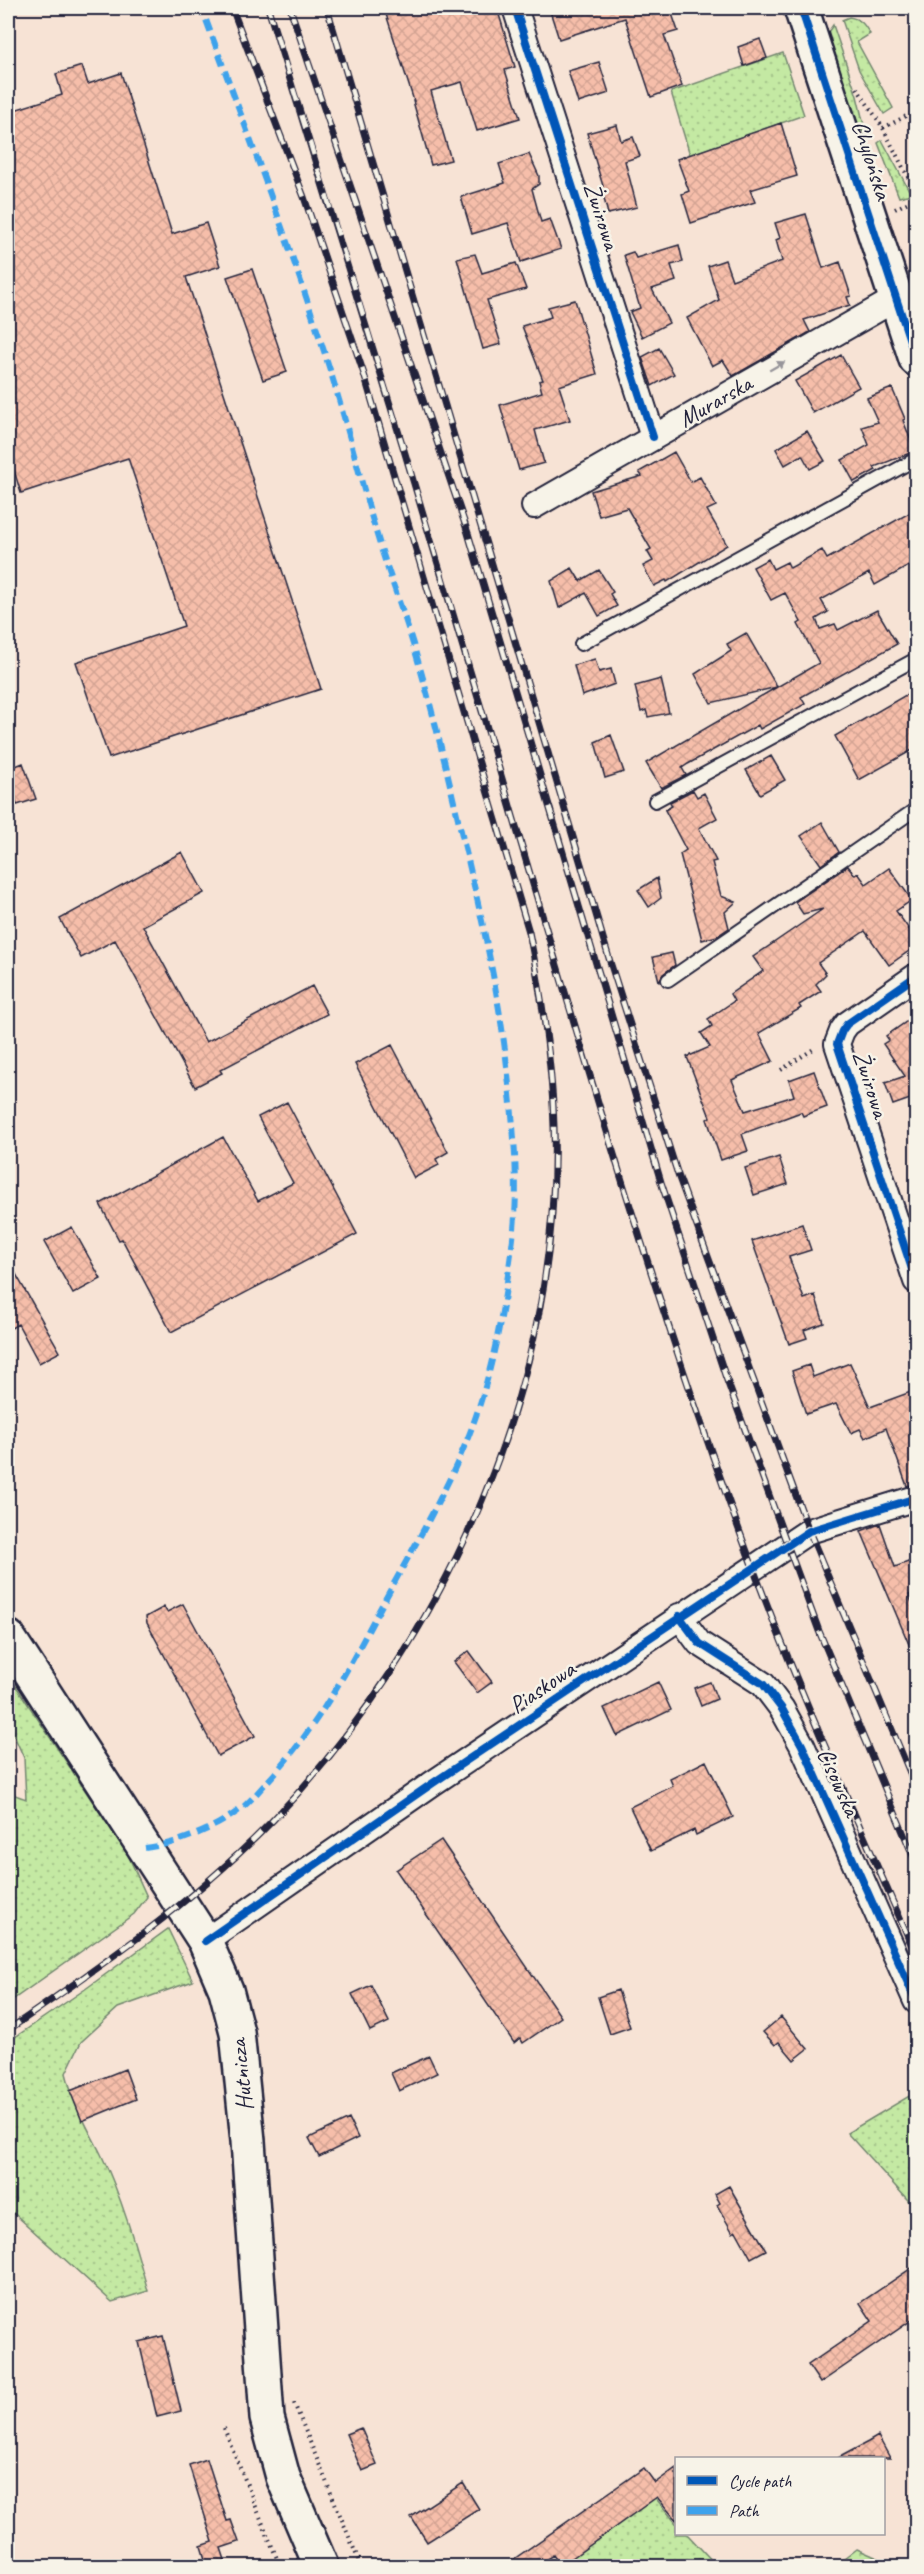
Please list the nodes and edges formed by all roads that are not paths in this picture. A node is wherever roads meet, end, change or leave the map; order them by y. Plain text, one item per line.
1 (515, 8) edge
2 (801, 8) edge
3 (897, 298) junction
4 (916, 358) edge
5 (653, 437) junction
6 (916, 459) edge
7 (534, 506) dead end
8 (581, 644) dead end
9 (916, 659) edge
10 (655, 801) dead end
11 (916, 809) edge
12 (916, 976) edge
13 (668, 980) dead end
14 (916, 1281) edge
15 (916, 1498) edge
16 (679, 1616) junction
17 (8, 1636) edge
18 (205, 1941) junction
19 (916, 2001) edge
20 (321, 2566) edge

1 - 5 street, Żwirowa
2 - 3 main road, Chylońska
3 - 4 main road, Chylońska
5 -> 3 street, Murarska
5 - 7 street, Murarska
6 - 8 lane
9 - 10 lane
11 - 13 lane
12 - 14 street, Żwirowa
15 - 16 street, Piaskowa
16 - 18 street, Piaskowa
16 - 19 street, Cisowska
17 - 18 main road, Hutnicza
18 - 20 main road, Hutnicza

